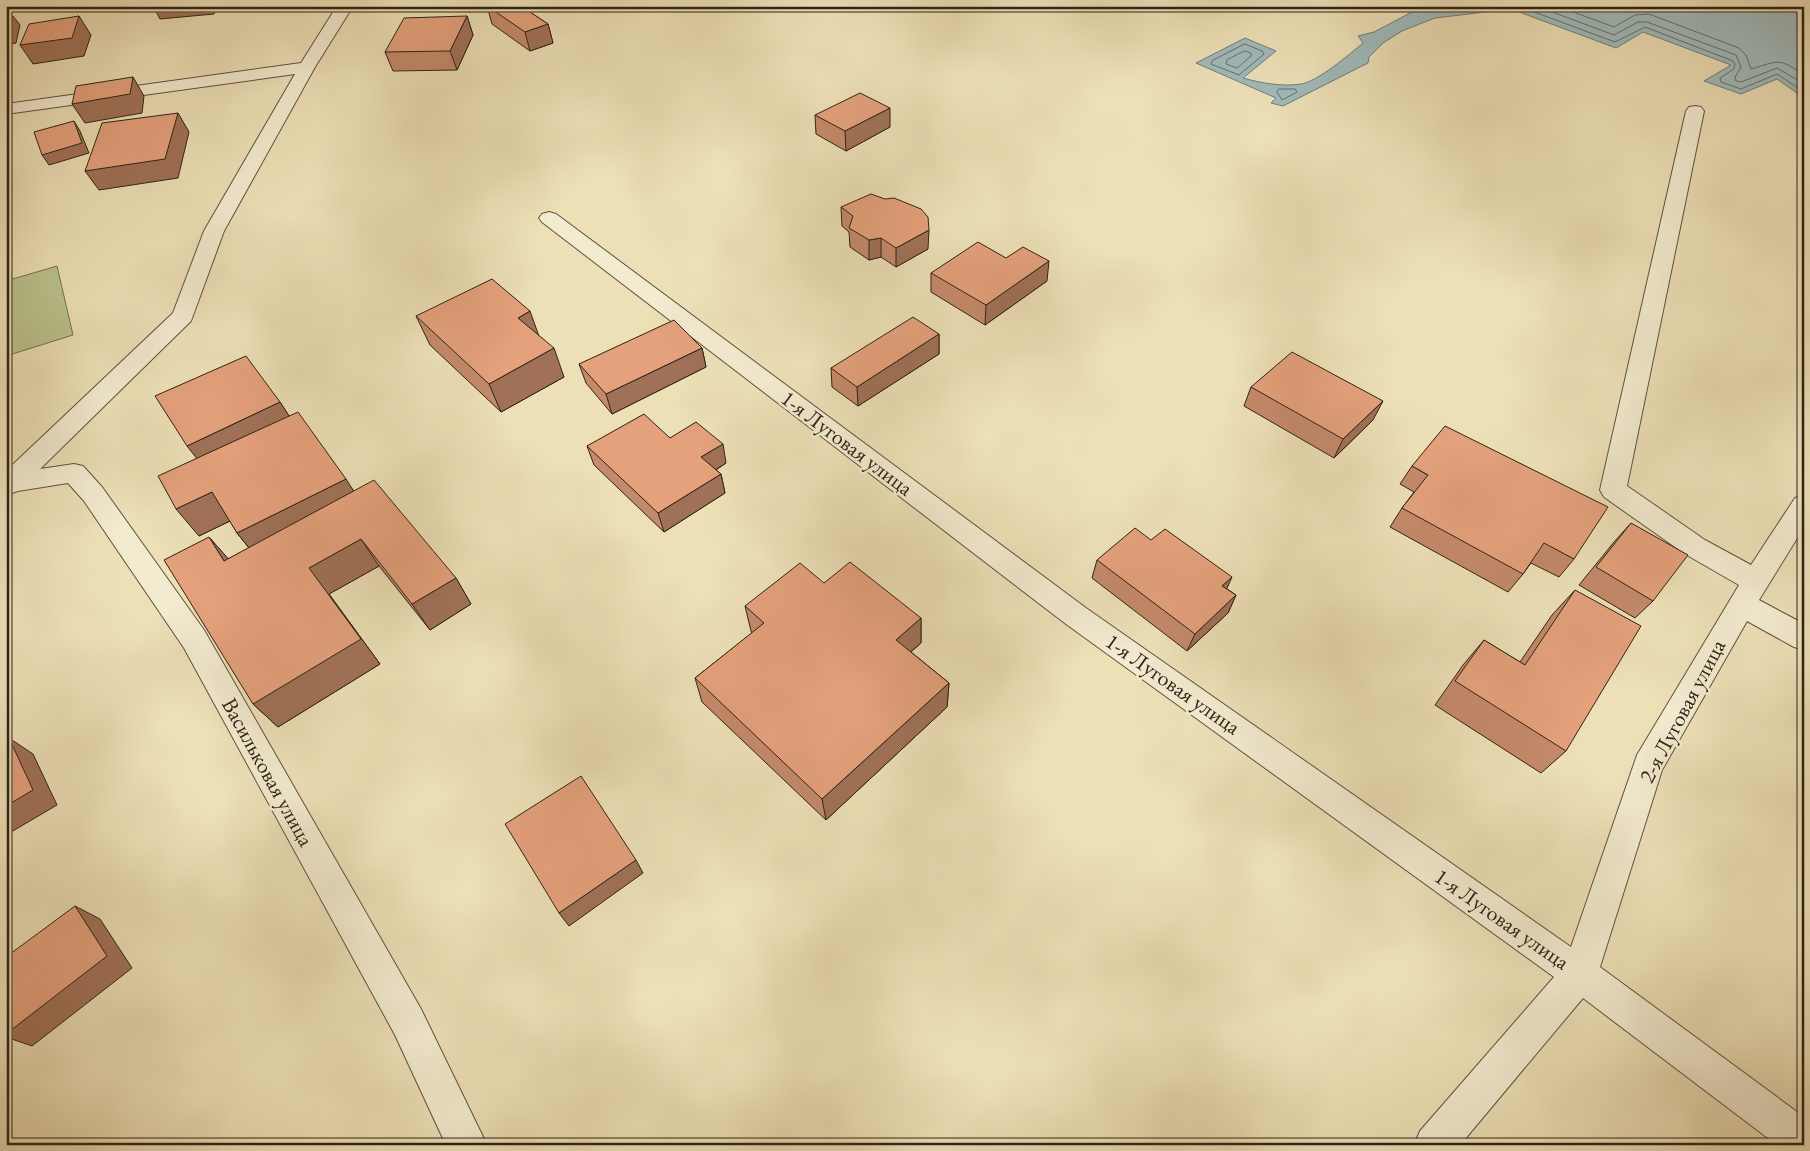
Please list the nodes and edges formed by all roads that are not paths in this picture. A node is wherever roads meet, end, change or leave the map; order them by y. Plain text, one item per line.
1 (345, 6) edge
2 (307, 67) junction
3 (6, 109) edge
4 (1695, 111) dead end
5 (549, 218) dead end
6 (8, 485) edge
7 (1804, 505) edge
8 (1749, 592) junction
9 (1804, 638) edge
10 (1580, 974) junction
11 (1804, 1141) edge
12 (467, 1145) edge
13 (1434, 1145) edge

1 - 2 street
2 - 3 street
2 - 6 street
4 - 8 street
5 - 10 street, 1-я Луговая улица
6 - 12 street, Васильковая улица
7 - 8 street, 2-я Луговая улица
8 - 9 street
8 - 10 street, 2-я Луговая улица
10 - 11 street, 1-я Луговая улица
10 - 13 street

